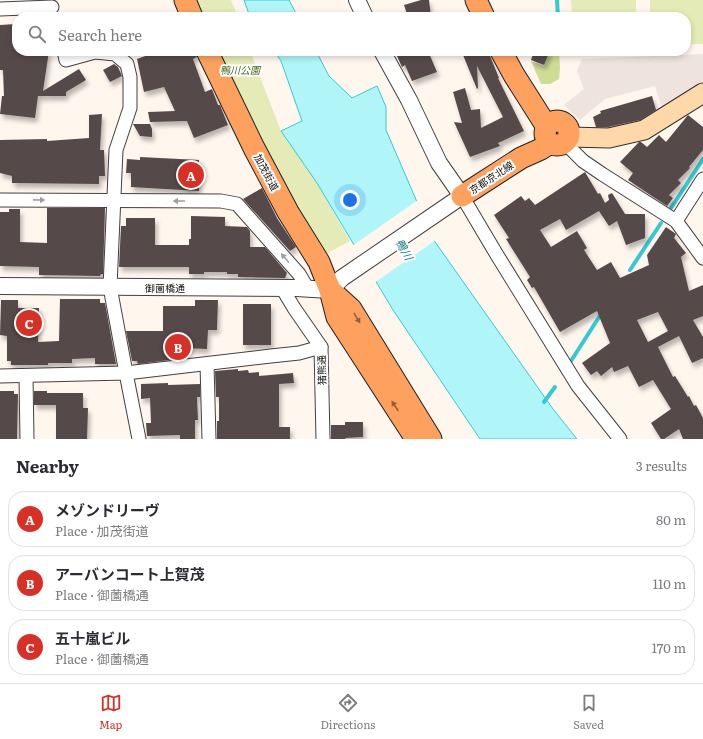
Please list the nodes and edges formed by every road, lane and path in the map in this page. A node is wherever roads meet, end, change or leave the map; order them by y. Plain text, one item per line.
1 (185, 0) edge
2 (357, 0) edge
3 (476, 0) edge
4 (52, 8) edge
5 (0, 10) edge
6 (190, 12) edge
7 (363, 12) edge
8 (482, 12) edge
9 (65, 56) edge
10 (80, 56) edge
11 (117, 56) edge
12 (209, 56) edge
13 (385, 56) edge
14 (504, 56) edge
15 (703, 93) edge
16 (555, 135) junction
17 (703, 179) edge
18 (458, 198) junction
19 (0, 200) edge
20 (114, 201) junction
21 (676, 221) junction
22 (703, 258) edge
23 (336, 284) junction
24 (0, 286) edge
25 (110, 286) junction
26 (282, 288) junction
27 (308, 289) junction
28 (321, 347) junction
29 (207, 364) junction
30 (126, 373) junction
31 (0, 376) edge
32 (26, 376) junction
33 (27, 439) edge
34 (139, 439) edge
35 (209, 439) edge
36 (323, 439) edge
37 (416, 439) edge
38 (431, 439) edge
39 (620, 439) edge

1 - 6 main road
2 - 7 street
3 - 8 main road
4 - 5 street
9 - 10 street
11 - 20 street
12 - 23 main road, 加茂街道
13 - 18 street
14 - 16 main road
15 - 16 main road
16 - 18 main road, 京都京北線
16 - 21 street
17 - 21 street
18 - 23 street
18 - 39 street
19 -> 20 street
20 - 25 street
27 -> 20 street
21 - 22 street
23 - 27 street, 御薗橋通
37 -> 23 main road, 加茂街道
23 -> 38 main road, 加茂街道
24 - 25 street, 御薗橋通
25 - 26 street, 御薗橋通
25 - 30 street
26 - 27 street, 御薗橋通
26 - 28 street, 猪熊通
28 - 29 street
28 - 36 street, 猪熊通
29 - 30 street
29 - 35 street
30 - 32 street
30 - 34 street
31 - 32 street
32 - 33 street

